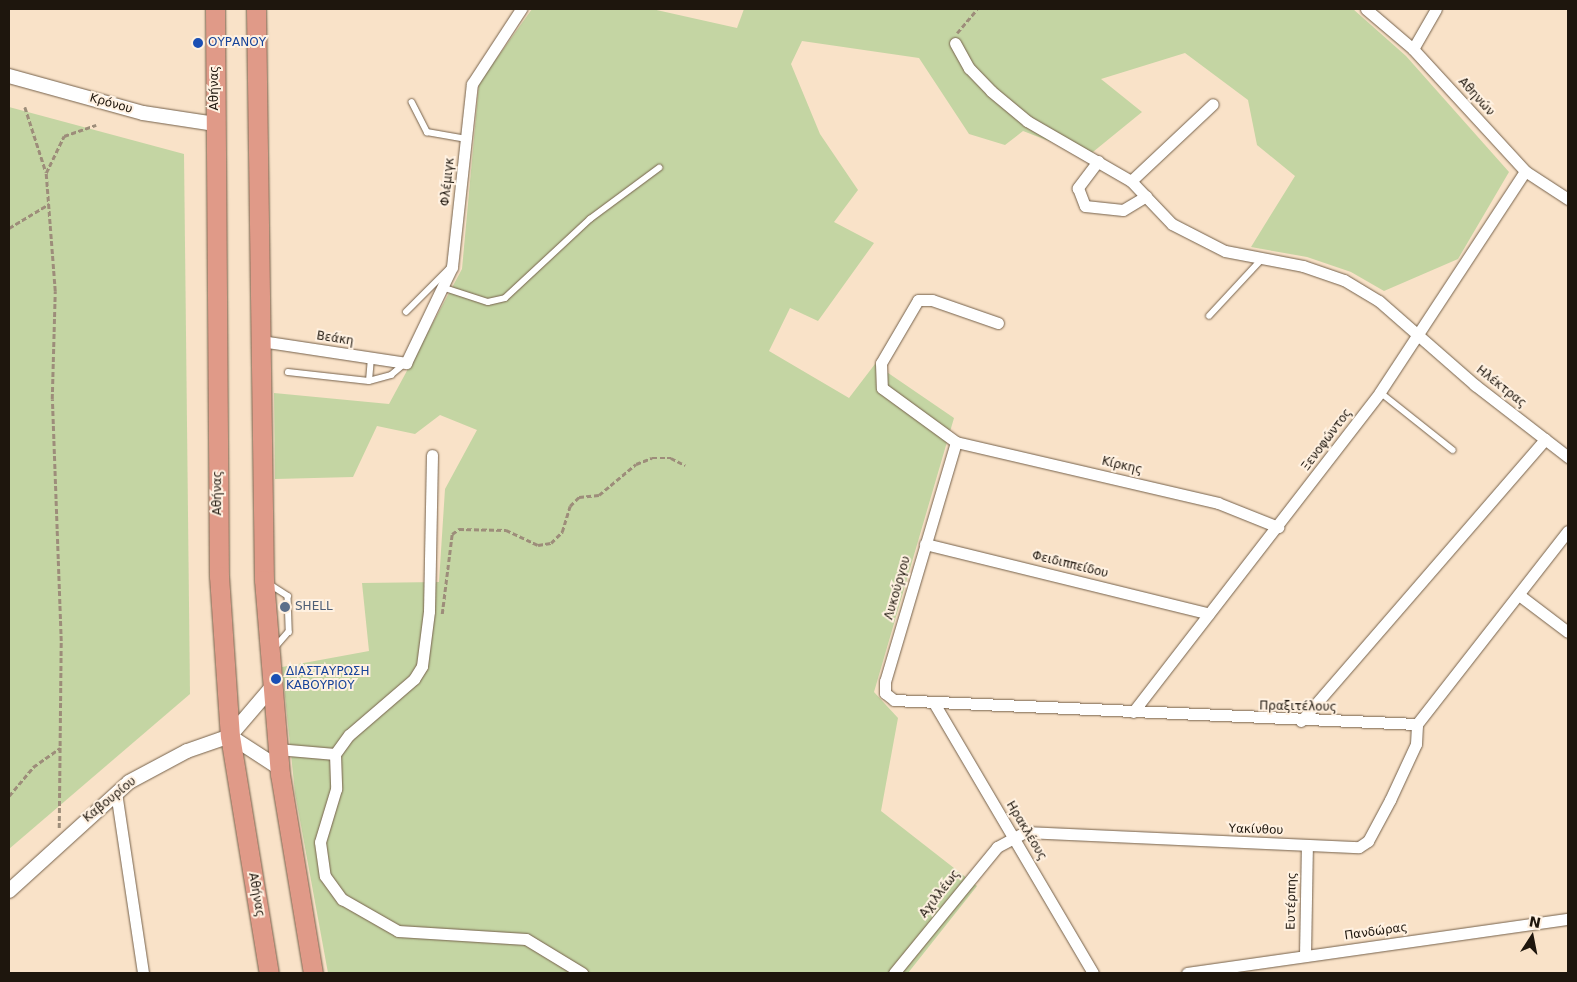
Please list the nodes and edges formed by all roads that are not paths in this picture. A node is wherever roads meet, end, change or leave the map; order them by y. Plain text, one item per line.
1 (215, 9) edge
2 (256, 9) edge
3 (522, 9) edge
4 (1366, 9) edge
5 (1436, 9) edge
6 (955, 44) road end
7 (1413, 49) junction
8 (9, 76) edge
9 (412, 102) dead end
10 (1213, 104) dead end
11 (215, 124) junction
12 (466, 139) junction
13 (1098, 161) junction
14 (659, 168) dead end
15 (1524, 171) junction
16 (1131, 181) junction
17 (1146, 196) junction
18 (1568, 199) edge
19 (1262, 260) junction
20 (452, 267) junction
21 (445, 288) junction
22 (406, 312) dead end
23 (1209, 316) dead end
24 (998, 323) dead end
25 (1418, 337) junction
26 (261, 341) junction
27 (371, 358) junction
28 (406, 363) junction
29 (288, 372) dead end
30 (369, 381) junction
31 (1380, 392) junction
32 (1545, 439) junction
33 (956, 442) junction
34 (1454, 450) dead end
35 (432, 455) dead end
36 (1568, 457) edge
37 (1278, 527) junction
38 (1568, 531) edge
39 (925, 544) junction
40 (1519, 595) junction
41 (1209, 614) junction
42 (1568, 632) edge
43 (272, 688) junction
44 (934, 703) junction
45 (1133, 712) junction
46 (1301, 721) junction
47 (1417, 724) junction
48 (230, 736) junction
49 (278, 749) junction
50 (335, 754) junction
51 (279, 768) junction
52 (116, 792) junction
53 (1012, 836) junction
54 (1307, 845) junction
55 (9, 891) edge
56 (1568, 919) edge
57 (1305, 956) junction
58 (143, 973) edge
59 (269, 973) edge
60 (313, 973) edge
61 (582, 973) edge
62 (894, 973) edge
63 (1093, 973) edge
64 (1187, 973) edge

1 - 11 highway, Αθήνας
2 - 26 highway
3 - 12 street, Φλέμιγκ
4 - 7 street, Αθηνών
5 - 7 street
6 - 13 street, Ηλέκτρας
7 - 15 street, Αθηνών
8 - 11 street, Κρόνου
9 - 12 lane
10 - 16 street
11 - 48 highway, Αθήνας
12 - 20 street, Φλέμιγκ
13 - 16 street, Ηλέκτρας
13 - 17 street
14 - 21 lane
15 - 18 street, Αθηνών
15 - 25 street, Ξενοφώντος
16 - 17 street, Ηλέκτρας
17 - 19 street, Ηλέκτρας
19 - 23 lane
19 - 25 street, Ηλέκτρας
20 - 21 street, Φλέμιγκ
20 - 22 lane
21 - 28 street, Φλέμιγκ
24 - 33 street
25 - 31 street, Ξενοφώντος
25 - 32 street, Ηλέκτρας
26 - 27 street, Βεάκη
26 - 43 highway
27 - 28 street, Βεάκη
27 - 30 lane
28 - 30 lane
29 - 30 lane
31 - 34 lane
31 - 37 street, Ξενοφώντος
32 - 36 street, Ηλέκτρας
32 - 46 street
33 - 37 street, Κίρκης
33 - 39 street, Λυκούργου
35 - 50 street
37 - 41 street, Ξενοφώντος
38 - 40 street
39 - 41 street, Φειδιππείδου
39 - 44 street, Λυκούργου
40 - 42 street
40 - 47 street
41 - 45 street, Ξενοφώντος
43 - 48 street
43 - 49 highway
44 - 45 street, Πραξιτέλους
44 - 53 street, Ηρακλέους
45 - 46 street, Πραξιτέλους
46 - 47 street, Πραξιτέλους
47 - 54 street, Υακίνθου
48 - 51 street
48 - 52 street, Καβουρίου
48 - 59 highway, Αθήνας
49 - 50 street
49 - 51 highway
50 - 61 street
51 - 60 highway
52 - 55 street, Καβουρίου
52 - 58 street
53 - 54 street, Υακίνθου
53 - 62 street, Αχιλλέως
53 - 63 street, Ηρακλέους
54 - 57 street, Ευτέρπης
56 - 57 street, Πανδώρας
57 - 64 street, Πανδώρας

